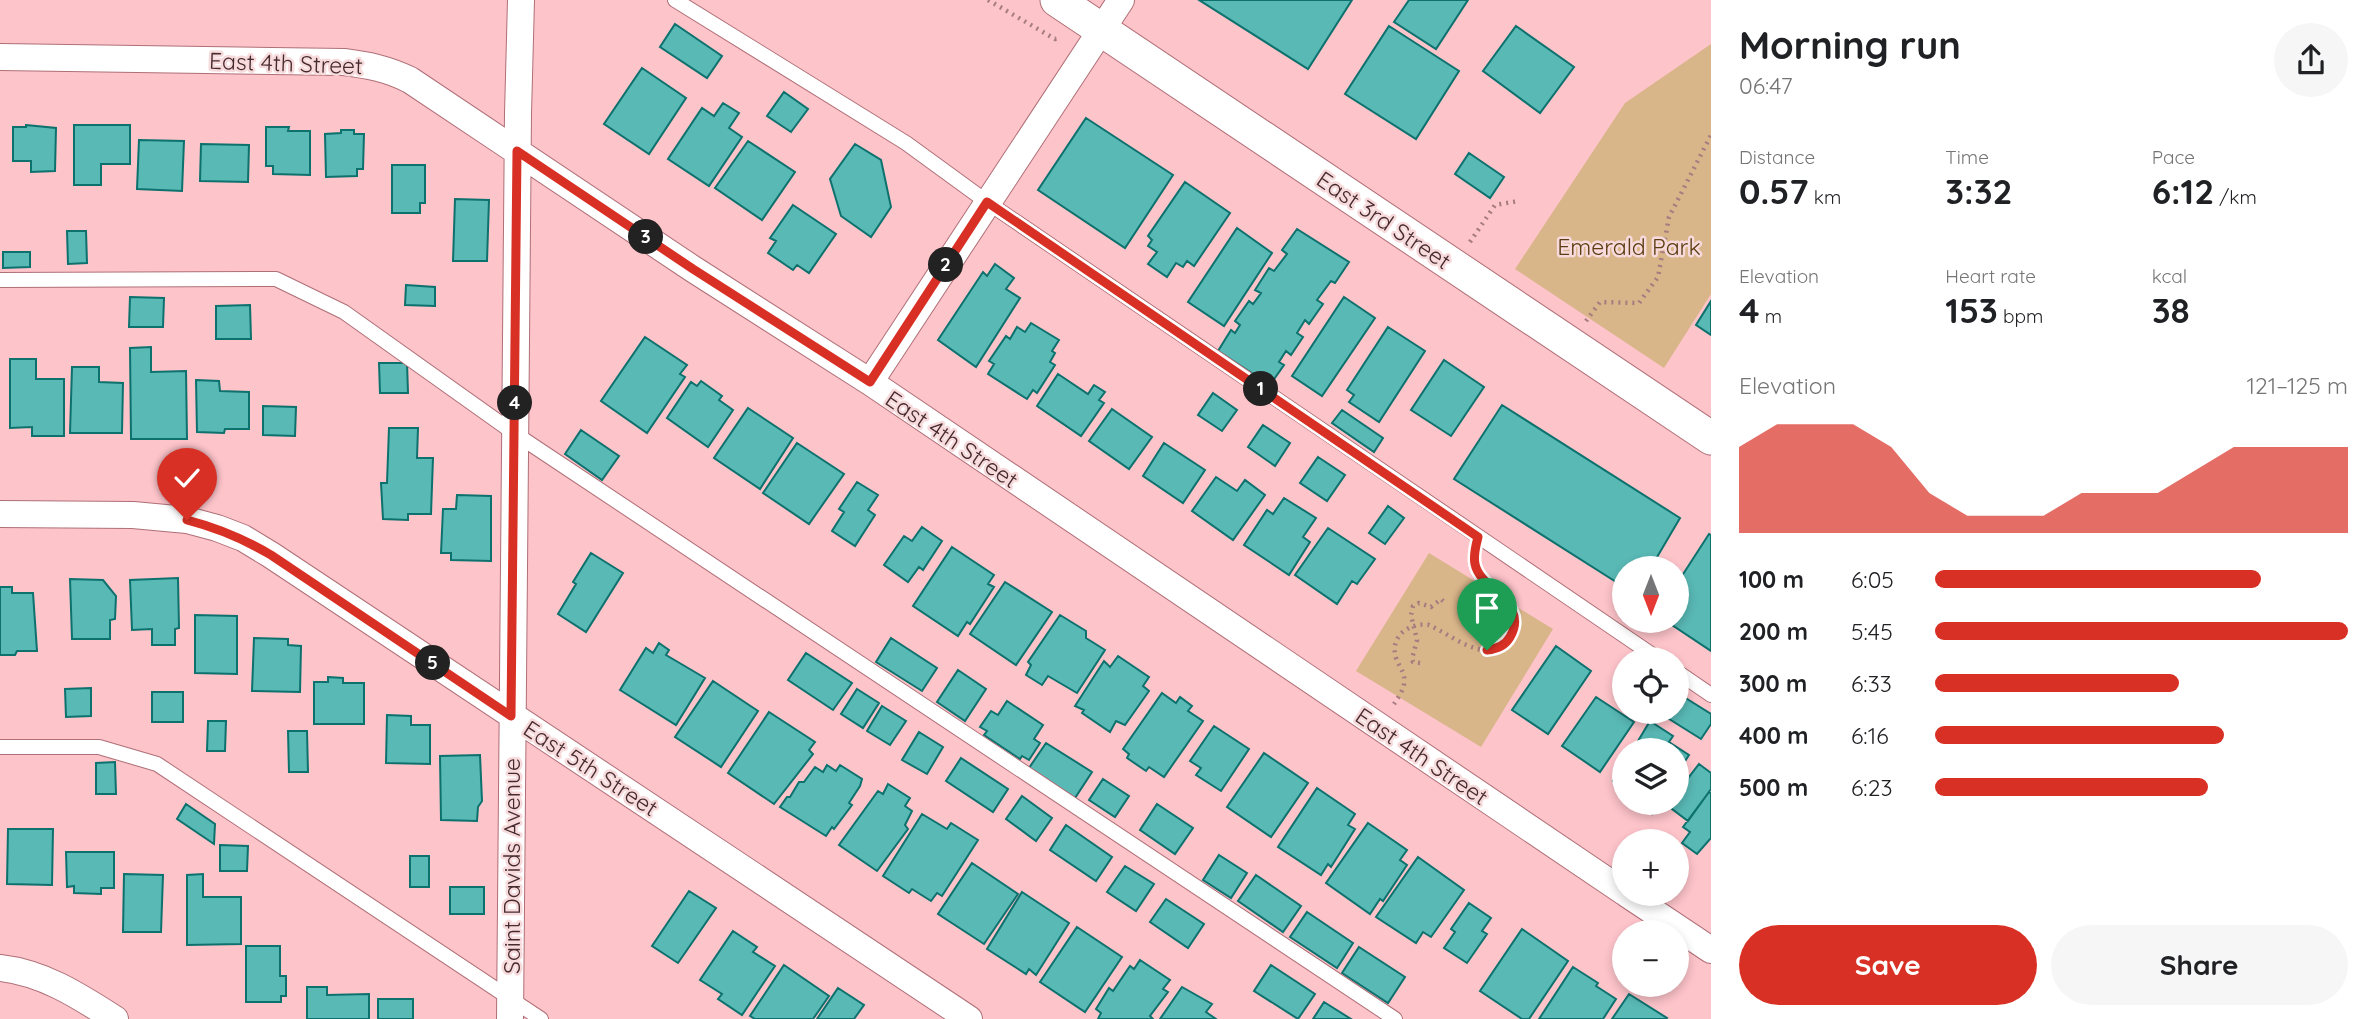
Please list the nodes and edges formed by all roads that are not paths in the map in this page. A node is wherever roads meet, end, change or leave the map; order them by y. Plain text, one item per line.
1 (521, 0) edge
2 (675, 0) edge
3 (1057, 0) edge
4 (1121, 0) edge
5 (1102, 29) junction
6 (0, 57) edge
7 (517, 151) junction
8 (987, 202) junction
9 (0, 280) edge
10 (870, 382) junction
11 (514, 433) junction
12 (1711, 438) edge
13 (0, 514) edge
14 (1641, 647) edge
15 (1689, 680) edge
16 (1711, 695) edge
17 (511, 716) junction
18 (0, 747) edge
19 (1612, 884) edge
20 (1645, 906) edge
21 (1711, 950) edge
22 (0, 968) edge
23 (510, 1009) edge
24 (115, 1019) edge
25 (541, 1019) edge
26 (969, 1019) edge
27 (1395, 1019) edge

1 - 7 street, Saint Davids Avenue
2 - 8 lane
3 - 5 street, East 3rd Street
4 - 5 street
5 - 8 street
5 - 12 street, East 3rd Street
6 - 7 street, East 4th Street
7 - 10 street, East 4th Street
7 - 11 street, Saint Davids Avenue
8 - 10 street
8 - 14 lane
9 - 11 lane
10 - 19 street, East 4th Street
11 - 17 street, Saint Davids Avenue
11 - 27 lane
13 - 17 street, East 5th Street
15 - 16 lane
17 - 23 street, Saint Davids Avenue
17 - 26 street, East 5th Street
18 - 23 lane
20 - 21 street, East 4th Street
22 - 24 street
23 - 25 lane

